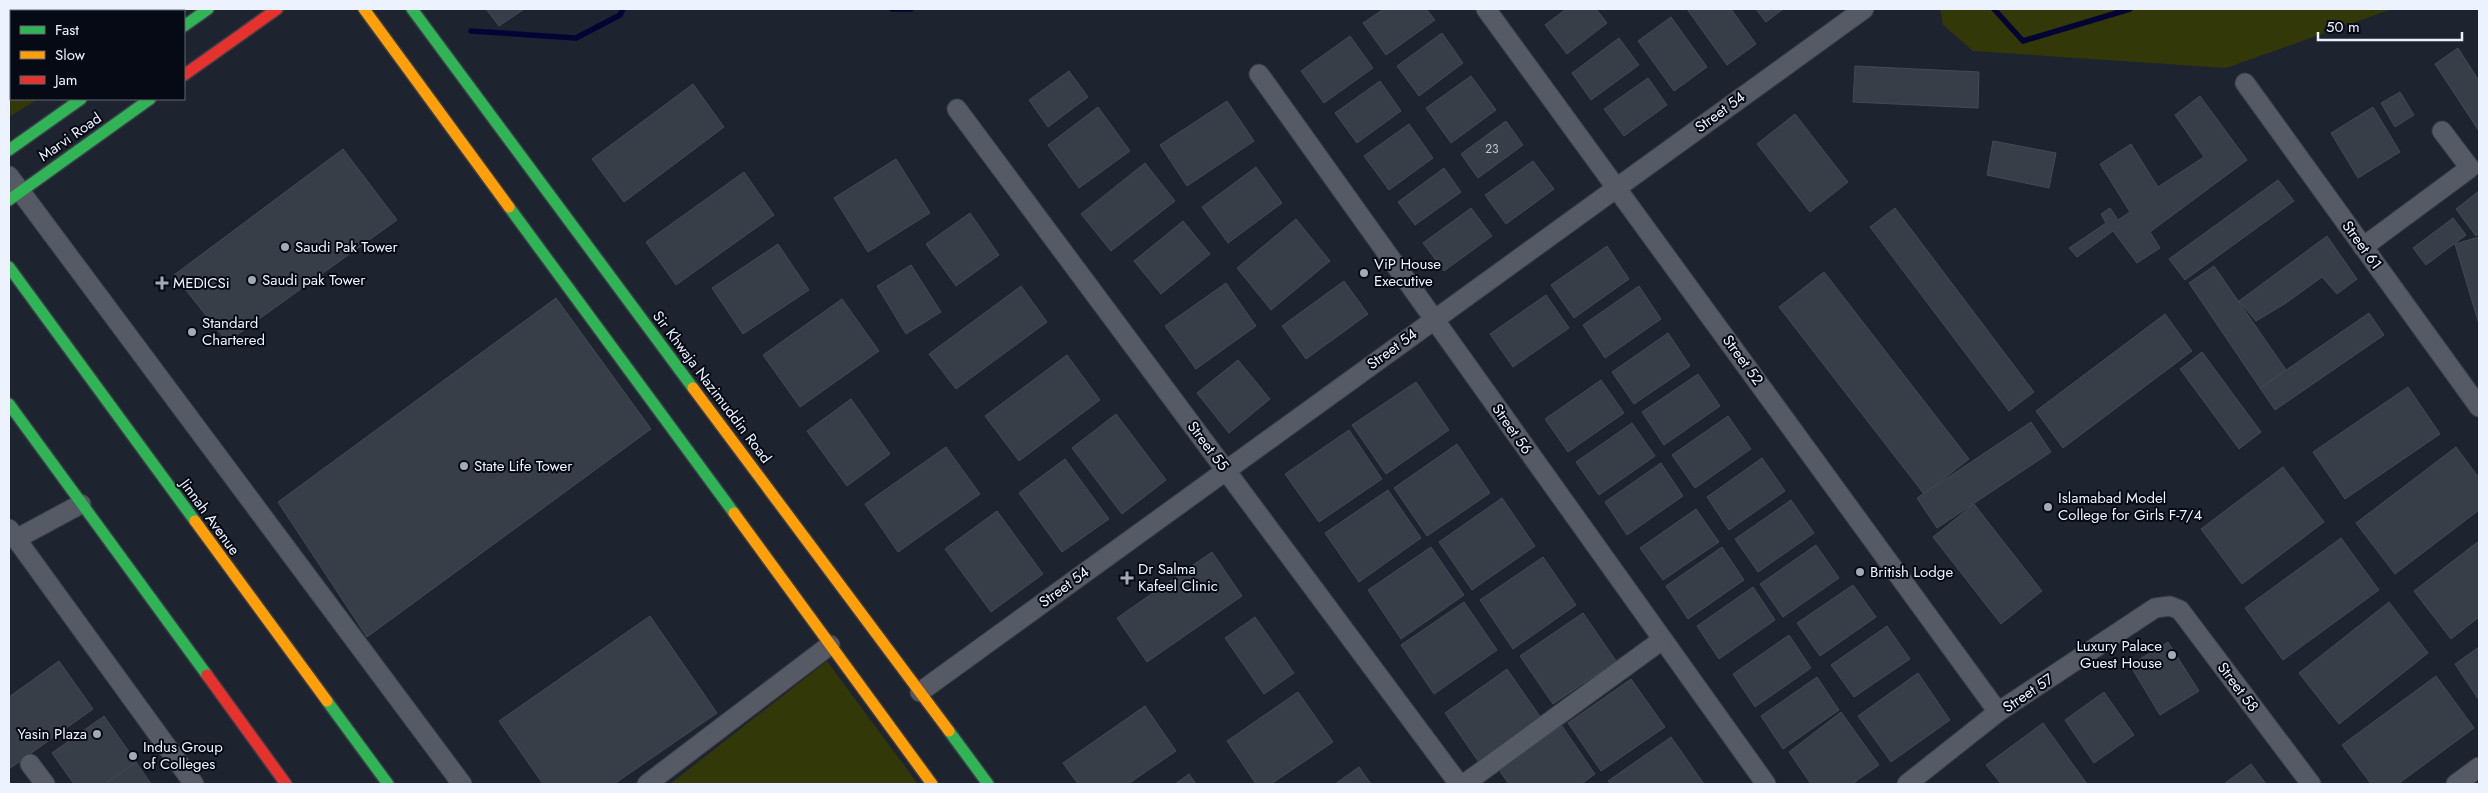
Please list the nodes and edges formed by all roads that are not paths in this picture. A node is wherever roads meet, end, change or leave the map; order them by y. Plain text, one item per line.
1 (277, 9) edge
2 (358, 9) edge
3 (364, 9) edge
4 (412, 9) edge
5 (1486, 9) edge
6 (1864, 9) edge
7 (206, 10) edge
8 (373, 21) junction
9 (185, 25) edge
10 (185, 74) edge
11 (1259, 74) dead end
12 (2245, 84) dead end
13 (80, 100) edge
14 (148, 100) edge
15 (957, 109) dead end
16 (2442, 131) dead end
17 (9, 150) edge
18 (1617, 186) junction
19 (12, 189) edge
20 (2363, 247) junction
21 (9, 252) edge
22 (9, 267) edge
23 (20, 284) junction
24 (1434, 319) junction
25 (9, 404) edge
26 (2479, 407) edge
27 (1225, 470) junction
28 (81, 504) junction
29 (12, 534) edge
30 (2154, 608) joint
31 (1662, 640) junction
32 (830, 645) junction
33 (920, 692) junction
34 (1998, 712) junction
35 (30, 764) dead end
36 (2479, 767) edge
37 (45, 784) edge
38 (194, 784) edge
39 (286, 784) edge
40 (388, 784) edge
41 (462, 784) edge
42 (647, 784) edge
43 (932, 784) edge
44 (988, 784) edge
45 (1459, 784) edge
46 (1464, 784) edge
47 (1766, 784) edge
48 (1907, 784) edge
49 (2311, 784) edge
50 (2456, 784) edge

1 - 10 main road
2 - 8 main road
3 - 8 main road
4 - 33 main road, Sir Khwaja Nazimuddin Road
5 - 18 street, Street 52
6 - 18 street, Street 54
7 - 9 main road
8 - 32 main road
11 - 24 street, Street 56
12 - 20 street, Street 61
13 - 17 main road, Marvi Road
14 - 19 main road, Marvi Road
15 - 27 street, Street 55
16 - 20 street
18 - 24 street, Street 54
18 - 34 street, Street 52
19 - 41 street
20 - 26 street, Street 61
21 - 23 main road
22 - 23 main road, Jinnah Avenue
23 - 40 main road, Jinnah Avenue
24 - 27 street, Street 54
24 - 31 street, Street 56
25 - 28 main road
27 - 33 street, Street 54
27 - 45 street, Street 55
28 - 29 street
28 - 39 main road
29 - 38 street
30 - 34 street, Street 57
30 - 49 street, Street 58
31 - 46 street
31 - 47 street, Street 56
32 - 42 street
32 - 43 main road
33 - 44 main road, Sir Khwaja Nazimuddin Road
34 - 48 street, Street 57
35 - 37 street
36 - 50 street

